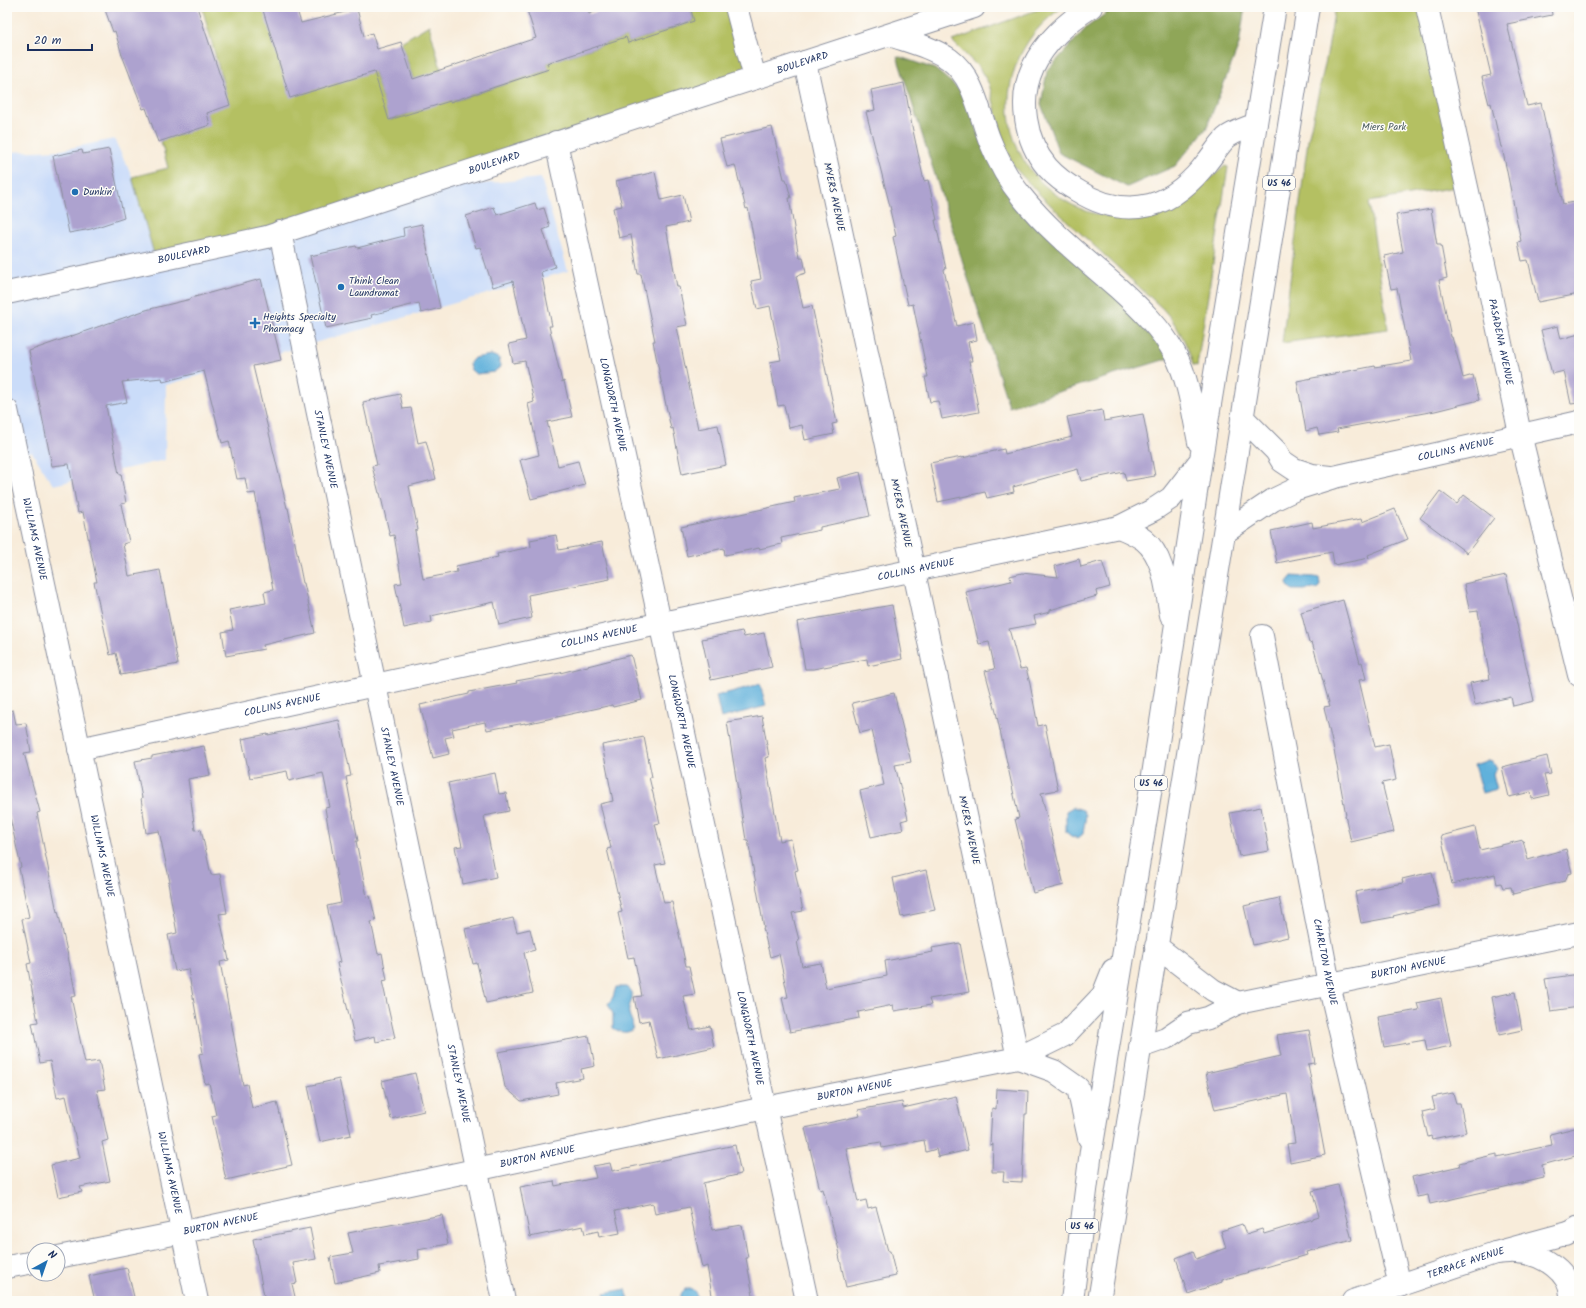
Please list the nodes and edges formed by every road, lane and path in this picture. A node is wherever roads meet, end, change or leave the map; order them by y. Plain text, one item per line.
1 (736, 7) edge
2 (974, 7) edge
3 (1091, 7) edge
4 (1274, 7) edge
5 (1308, 7) edge
6 (1427, 7) edge
7 (890, 35) junction
8 (805, 62) junction
9 (755, 78) junction
10 (1256, 124) junction
11 (556, 142) junction
12 (280, 232) junction
13 (7, 293) edge
14 (7, 410) edge
15 (1242, 417) junction
16 (1579, 422) edge
17 (1520, 434) junction
18 (1201, 457) junction
19 (1334, 477) junction
20 (1119, 527) junction
21 (1224, 534) junction
22 (913, 570) junction
23 (660, 623) junction
24 (1174, 630) junction
25 (1262, 636) dead end
26 (1579, 675) edge
27 (375, 685) junction
28 (79, 750) junction
29 (1579, 933) edge
30 (1127, 936) junction
31 (1156, 946) junction
32 (1330, 984) junction
33 (1238, 1003) junction
34 (1140, 1047) junction
35 (1018, 1058) junction
36 (765, 1108) junction
37 (1092, 1151) junction
38 (477, 1169) junction
39 (1575, 1230) edge
40 (182, 1232) junction
41 (1494, 1254) junction
42 (66, 1255) edge
43 (26, 1263) edge
44 (7, 1267) edge
45 (1400, 1286) junction
46 (197, 1301) edge
47 (504, 1301) edge
48 (807, 1301) edge
49 (1072, 1301) edge
50 (1099, 1301) edge
51 (1353, 1301) edge
52 (1571, 1301) edge

1 - 9 main road
2 - 7 main road, BOULEVARD
3 - 10 main road
4 - 10 main road, US 46
5 - 15 main road, US 46
6 - 17 main road, PASADENA AVENUE
7 - 8 main road, BOULEVARD
7 - 18 main road
8 - 9 main road, BOULEVARD
8 - 22 main road, MYERS AVENUE
9 - 11 main road, BOULEVARD
10 - 18 main road, US 46
11 - 12 main road, BOULEVARD
11 - 23 main road, LONGWORTH AVENUE
12 - 13 main road, BOULEVARD
12 - 27 main road, STANLEY AVENUE
14 - 28 main road, WILLIAMS AVENUE
15 - 19 main road
15 - 21 main road, US 46
16 - 17 main road, COLLINS AVENUE
17 - 19 main road, COLLINS AVENUE
17 - 26 main road, PASADENA AVENUE
18 - 20 main road, COLLINS AVENUE
18 - 24 main road, US 46
19 - 21 main road
20 - 22 main road, COLLINS AVENUE
20 - 24 main road
21 - 31 main road, US 46
22 - 23 main road, COLLINS AVENUE
22 - 35 main road, MYERS AVENUE
23 - 27 main road, COLLINS AVENUE
23 - 36 main road, LONGWORTH AVENUE
24 - 30 main road, US 46
25 - 32 main road, CHARLTON AVENUE
27 - 28 main road, COLLINS AVENUE
27 - 38 main road, STANLEY AVENUE
28 - 40 main road, WILLIAMS AVENUE
29 - 32 main road, BURTON AVENUE
30 - 35 main road, BURTON AVENUE
30 - 37 main road, US 46
31 - 33 main road
31 - 34 main road, US 46
32 - 33 main road, BURTON AVENUE
32 - 45 main road, CHARLTON AVENUE
33 - 34 main road, BURTON AVENUE
34 - 50 main road, US 46
35 - 36 main road, BURTON AVENUE
35 - 37 main road
36 - 38 main road, BURTON AVENUE
36 - 48 main road, LONGWORTH AVENUE
37 - 49 main road, US 46
38 - 40 main road, BURTON AVENUE
38 - 47 main road, STANLEY AVENUE
39 - 41 main road, TERRACE AVENUE
40 - 42 main road, BURTON AVENUE
40 - 46 main road, WILLIAMS AVENUE
41 - 45 main road, TERRACE AVENUE
41 - 52 main road
43 - 44 main road
45 - 51 main road, TERRACE AVENUE

